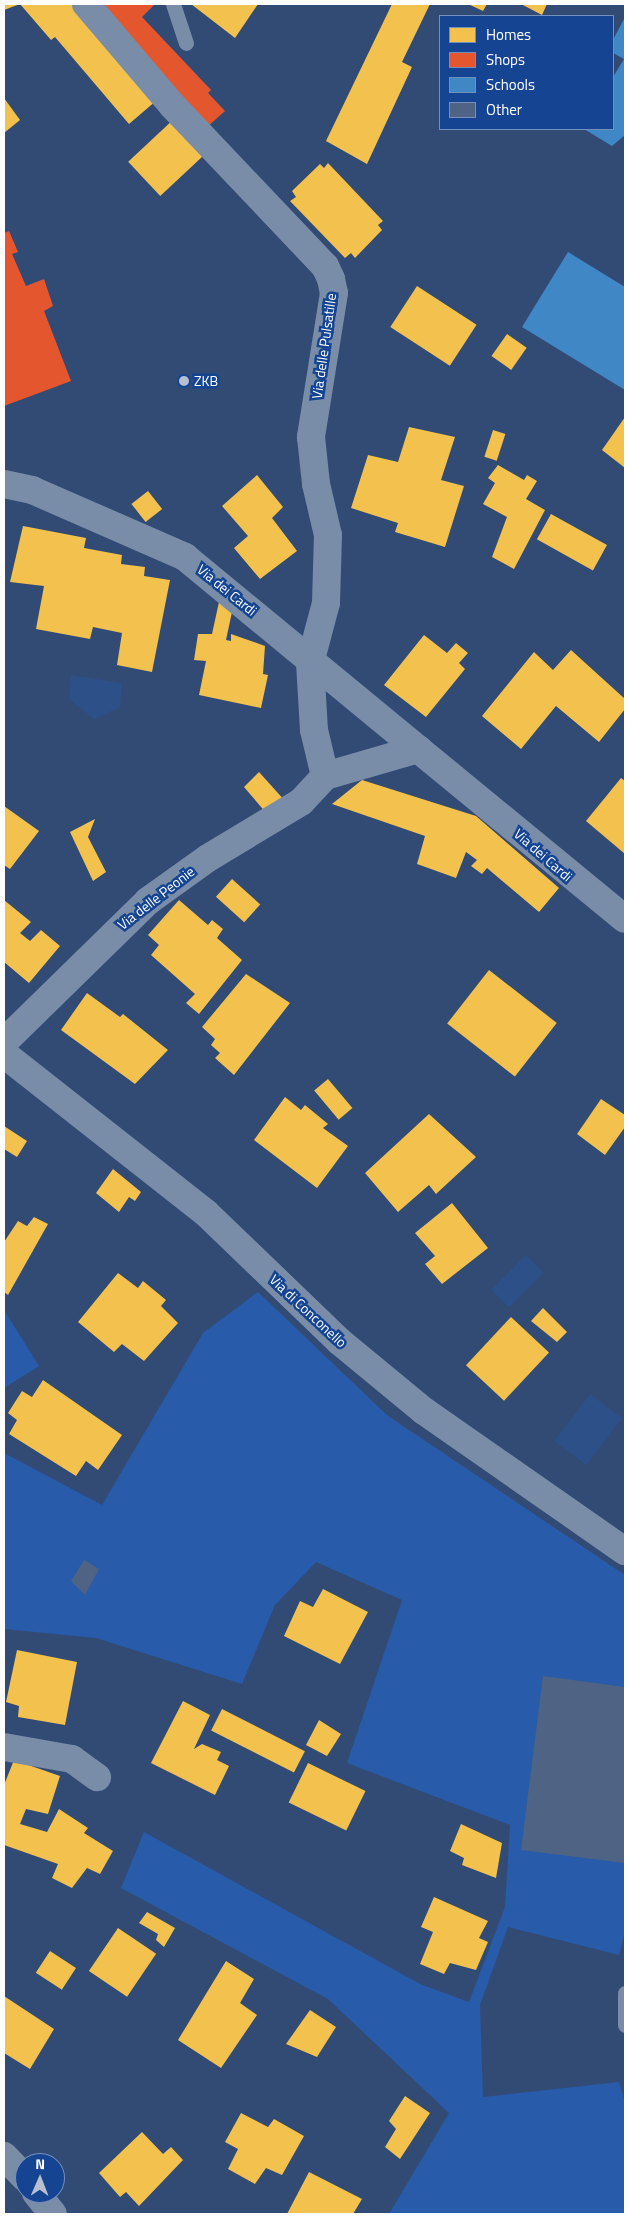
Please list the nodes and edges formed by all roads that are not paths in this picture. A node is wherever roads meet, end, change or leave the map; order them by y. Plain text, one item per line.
1 (86, 4) edge
2 (173, 4) edge
3 (186, 43) dead end
4 (4, 484) edge
5 (310, 663) junction
6 (418, 749) junction
7 (325, 776) junction
8 (625, 919) edge
9 (4, 1042) edge
10 (4, 1054) edge
11 (625, 1551) edge
12 (4, 1747) edge
13 (96, 1777) dead end
14 (625, 1993) edge
15 (625, 2025) edge
16 (4, 2156) edge
17 (15, 2168) edge
18 (44, 2203) edge
19 (53, 2214) edge

1 - 5 street, Via delle Pulsatille
2 - 3 lane
4 - 5 street, Via dei Cardi
5 - 6 street, Via dei Cardi
5 - 7 street, Via delle Pulsatille
6 - 7 street
6 - 8 street, Via dei Cardi
7 - 9 street, Via delle Peonie
10 - 11 street, Via di Conconello
12 - 13 street
14 - 15 lane
16 - 17 street
18 - 19 street

